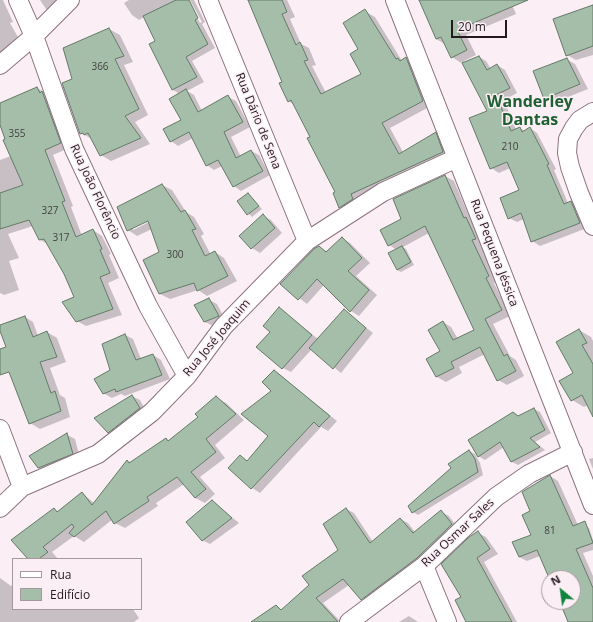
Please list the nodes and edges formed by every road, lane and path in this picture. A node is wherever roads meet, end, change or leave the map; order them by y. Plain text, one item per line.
1 (18, 0) edge
2 (70, 0) edge
3 (208, 0) edge
4 (395, 0) edge
5 (34, 36) junction
6 (0, 65) edge
7 (593, 112) edge
8 (457, 158) junction
9 (593, 226) edge
10 (307, 241) junction
11 (187, 376) junction
12 (0, 429) edge
13 (573, 452) junction
14 (22, 487) junction
15 (593, 505) edge
16 (0, 508) edge
17 (424, 566) junction
18 (349, 622) edge
19 (447, 622) edge

1 - 5 street, Rua João Florêncio
2 - 5 street
3 - 10 street, Rua Dário de Sena
4 - 8 street, Rua Pequena Jéssica
5 - 6 street
5 - 11 street, Rua João Florêncio
7 - 9 street
8 - 10 street, Rua José Joaquim
8 - 13 street, Rua Pequena Jéssica
10 - 11 street, Rua José Joaquim
11 - 14 street, Rua José Joaquim
12 - 14 street
13 - 15 street, Rua Pequena Jéssica
13 - 17 street, Rua Osmar Sales
14 - 16 street, Rua José Joaquim
17 - 18 street, Rua Osmar Sales
17 - 19 street

